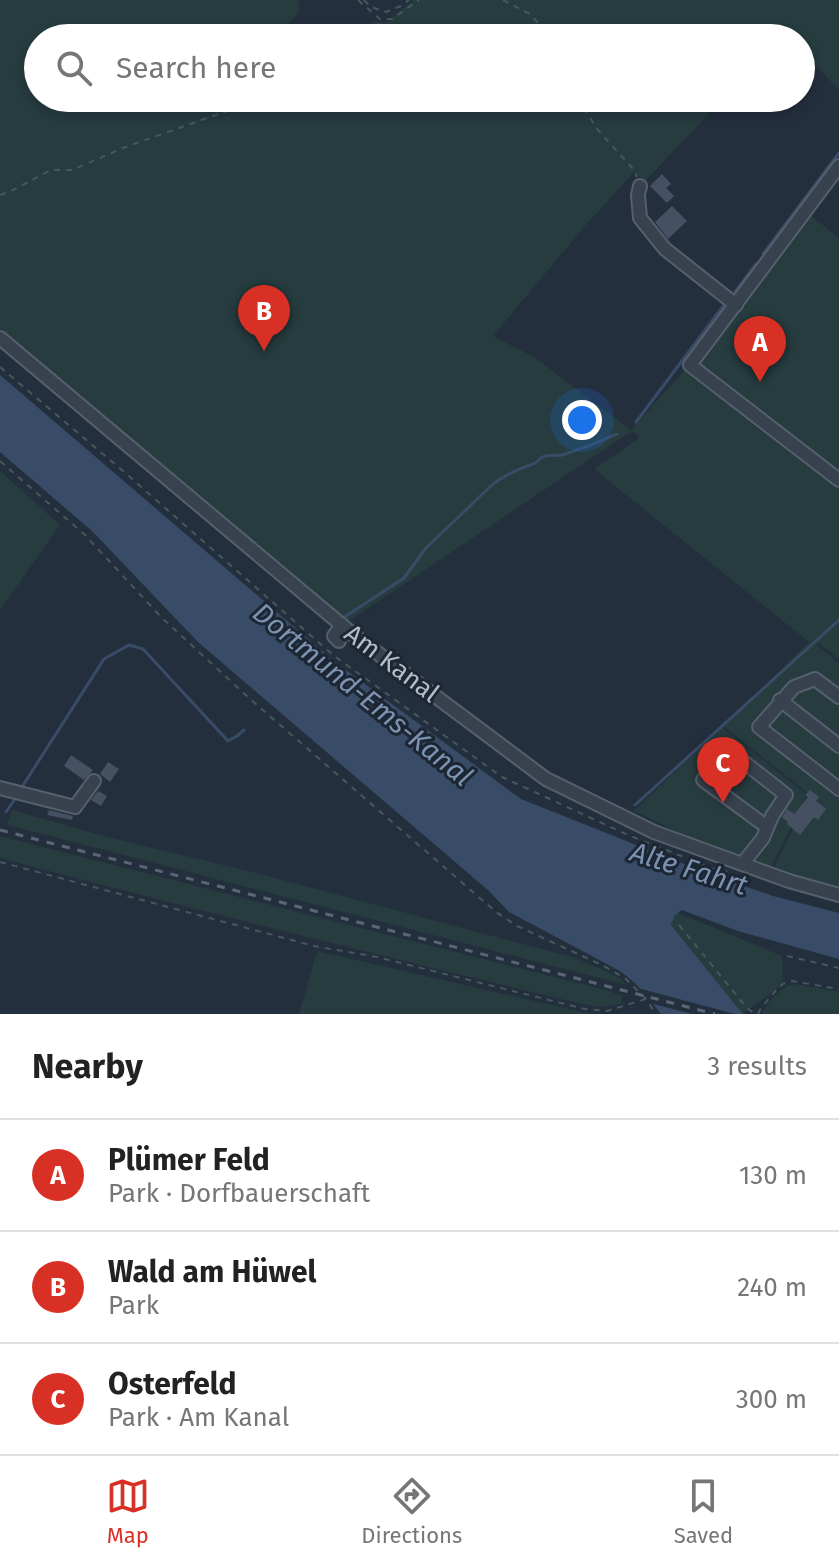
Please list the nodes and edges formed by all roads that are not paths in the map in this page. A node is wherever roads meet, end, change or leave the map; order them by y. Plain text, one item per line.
1 (839, 166) edge
2 (640, 186) road end
3 (736, 305) junction
4 (0, 338) edge
5 (839, 480) edge
6 (342, 625) junction
7 (339, 641) dead end
8 (839, 697) edge
9 (780, 700) junction
10 (839, 746) edge
11 (726, 748) dead end
12 (703, 780) dead end
13 (94, 781) dead end
14 (0, 788) edge
15 (839, 789) edge
16 (767, 827) junction
17 (743, 863) junction
18 (839, 895) edge

1 - 3 street
2 - 3 street
3 - 5 street
4 - 6 street, Am Kanal
6 - 7 street
6 - 17 street, Am Kanal
8 - 9 street
9 - 10 street
9 - 15 street
11 - 16 street
12 - 16 street
13 - 14 street
16 - 17 street
17 - 18 street, Am Kanal

